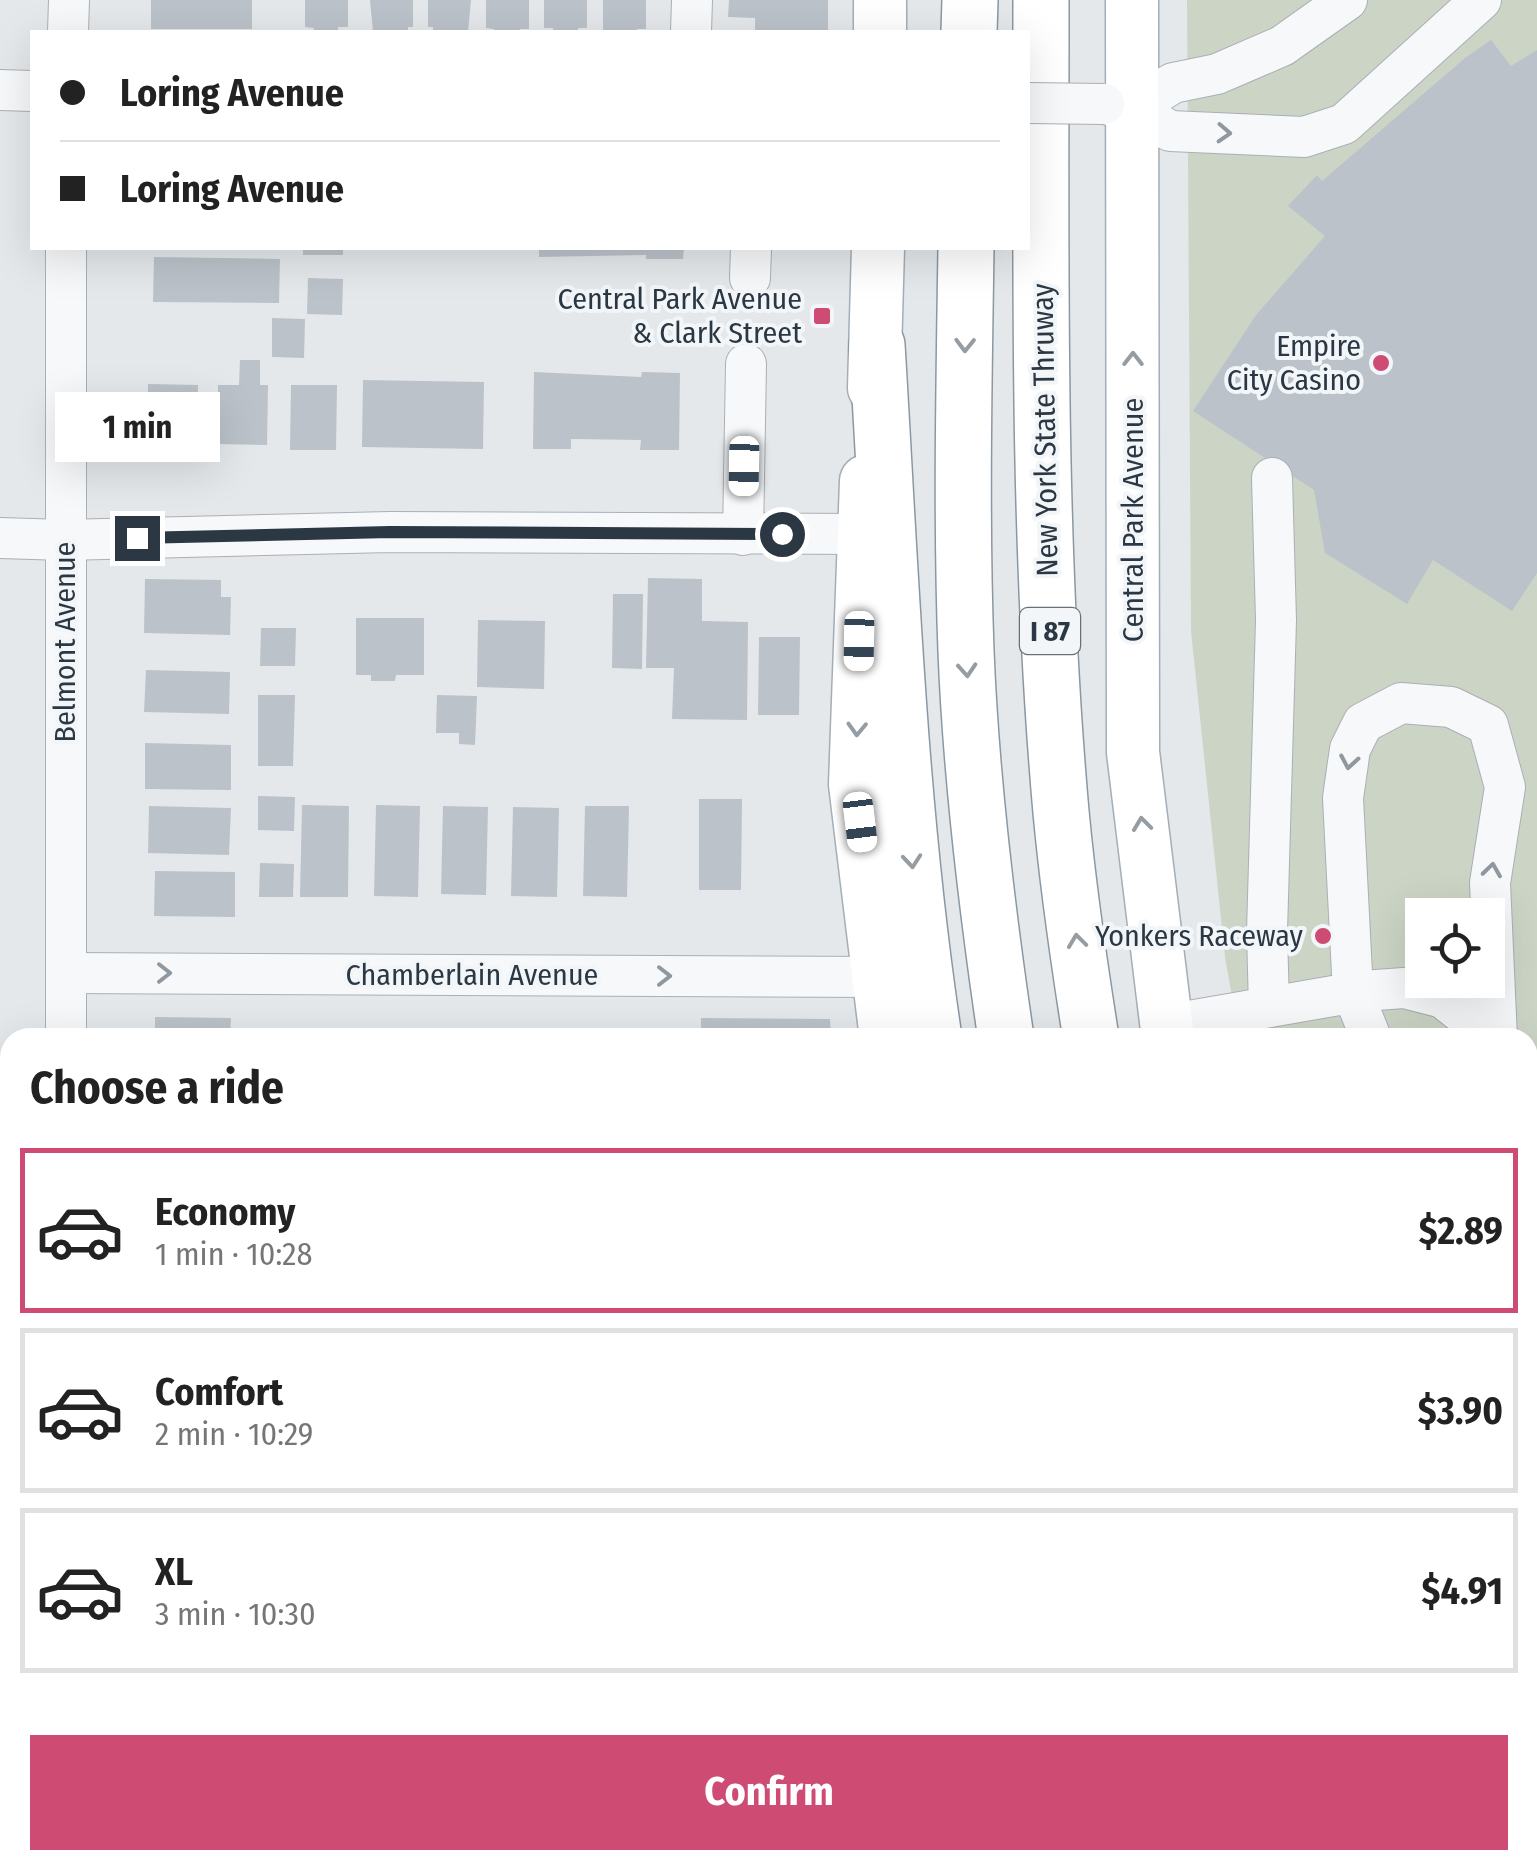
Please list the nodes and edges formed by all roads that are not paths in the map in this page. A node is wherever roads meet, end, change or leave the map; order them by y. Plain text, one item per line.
1 (68, 0) edge
2 (692, 0) edge
3 (880, 0) edge
4 (970, 0) edge
5 (1041, 0) edge
6 (1132, 0) edge
7 (1347, 0) edge
8 (1481, 0) edge
9 (68, 30) edge
10 (691, 30) edge
11 (880, 30) edge
12 (970, 30) edge
13 (0, 90) edge
14 (30, 91) edge
15 (1030, 103) edge
16 (1118, 106) junction
17 (66, 250) edge
18 (878, 250) edge
19 (966, 250) edge
20 (878, 344) junction
21 (746, 364) dead end
22 (1272, 478) dead end
23 (743, 534) junction
24 (862, 534) junction
25 (0, 538) edge
26 (64, 540) junction
27 (67, 973) junction
28 (877, 976) junction
29 (1353, 993) junction
30 (1268, 1007) junction
31 (66, 1028) edge
32 (885, 1028) edge
33 (933, 1028) edge
34 (1005, 1028) edge
35 (1090, 1028) edge
36 (1167, 1028) edge
37 (1180, 1028) edge
38 (1367, 1028) edge
39 (1479, 1028) edge
40 (1496, 1028) edge

1 - 9 street
2 - 10 street
3 - 11 main road
4 - 12 highway
35 -> 5 highway, New York State Thruway / I 87
6 - 16 main road, Central Park Avenue
7 - 16 street
16 -> 8 street
13 - 14 street
15 - 16 street, bridge
36 -> 16 main road, Central Park Avenue
17 - 26 street, Belmont Avenue
18 - 20 main road
19 -> 34 highway
20 - 24 main road
20 -> 33 highway
21 - 23 street
22 - 30 street
23 - 24 street
23 - 26 street
24 -> 28 main road
25 - 26 street
26 - 27 street, Belmont Avenue
27 -> 28 street, Chamberlain Avenue
27 - 31 street, Belmont Avenue
28 - 32 main road
29 - 30 street
29 - 38 street
29 - 39 street
40 -> 29 street
30 - 37 street

